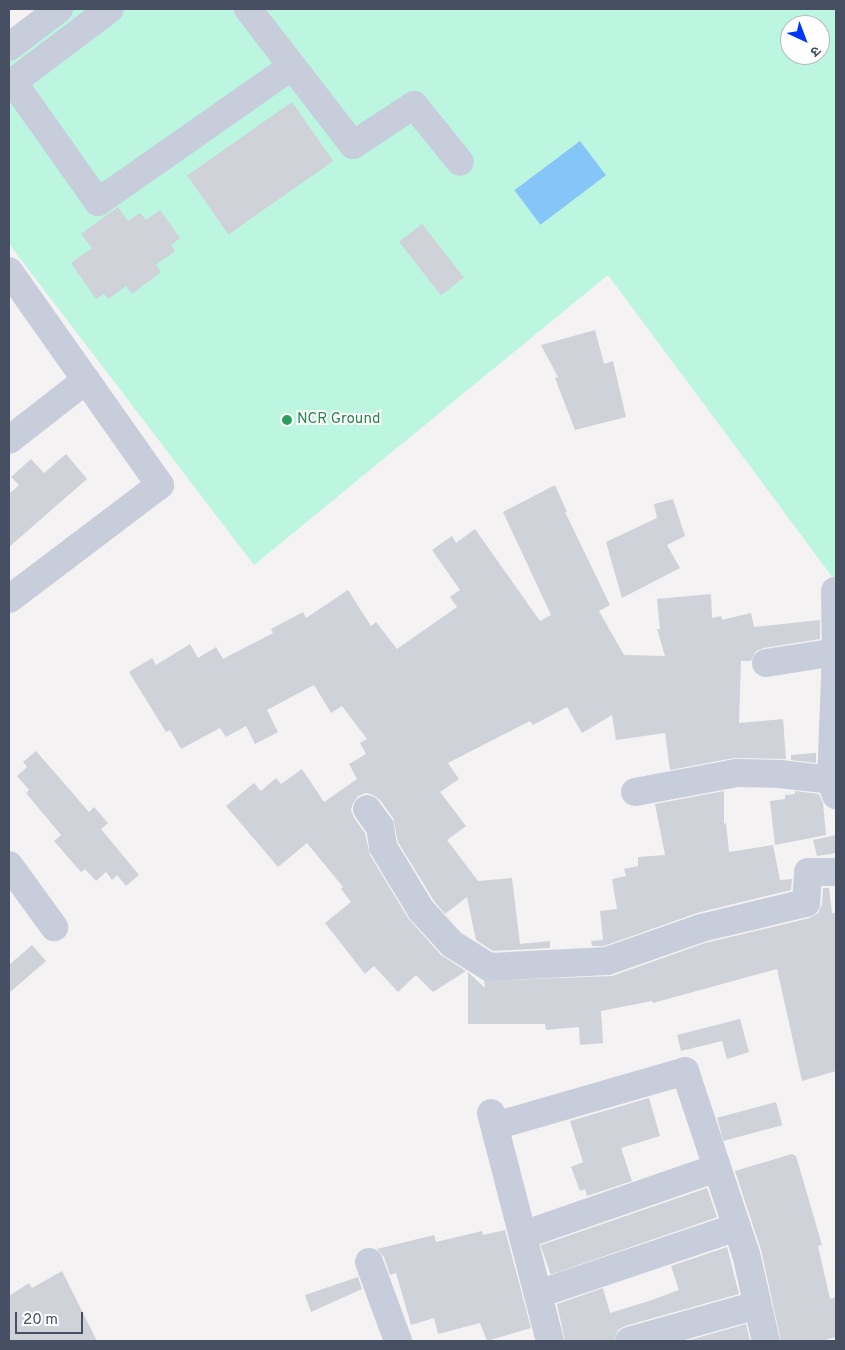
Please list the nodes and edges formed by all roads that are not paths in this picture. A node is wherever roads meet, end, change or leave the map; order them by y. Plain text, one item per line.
1 (59, 9) edge
2 (110, 9) edge
3 (248, 9) edge
4 (9, 47) edge
5 (292, 66) junction
6 (11, 84) edge
7 (460, 162) dead end
8 (9, 270) edge
9 (86, 380) junction
10 (9, 440) edge
11 (835, 591) edge
12 (9, 598) edge
13 (836, 652) edge
14 (766, 663) dead end
15 (834, 788) edge
16 (635, 792) dead end
17 (367, 809) dead end
18 (9, 866) edge
19 (836, 872) edge
20 (54, 927) dead end
21 (716, 1168) junction
22 (737, 1227) junction
23 (523, 1236) junction
24 (369, 1262) dead end
25 (538, 1294) junction
26 (757, 1305) junction
27 (398, 1341) edge
28 (550, 1341) edge
29 (629, 1341) edge
30 (766, 1341) edge

1 - 4 street
2 - 6 street
3 - 5 street
5 - 6 street
5 - 7 street
8 - 9 street
9 - 10 street
9 - 12 street
11 - 13 street
13 - 14 street
13 - 15 street
15 - 16 street
17 - 19 street
18 - 20 street
21 - 22 street
21 - 23 street
21 - 23 street
22 - 25 street
22 - 26 street
23 - 25 street
24 - 27 street
25 - 28 street
26 - 29 street
26 - 30 street

